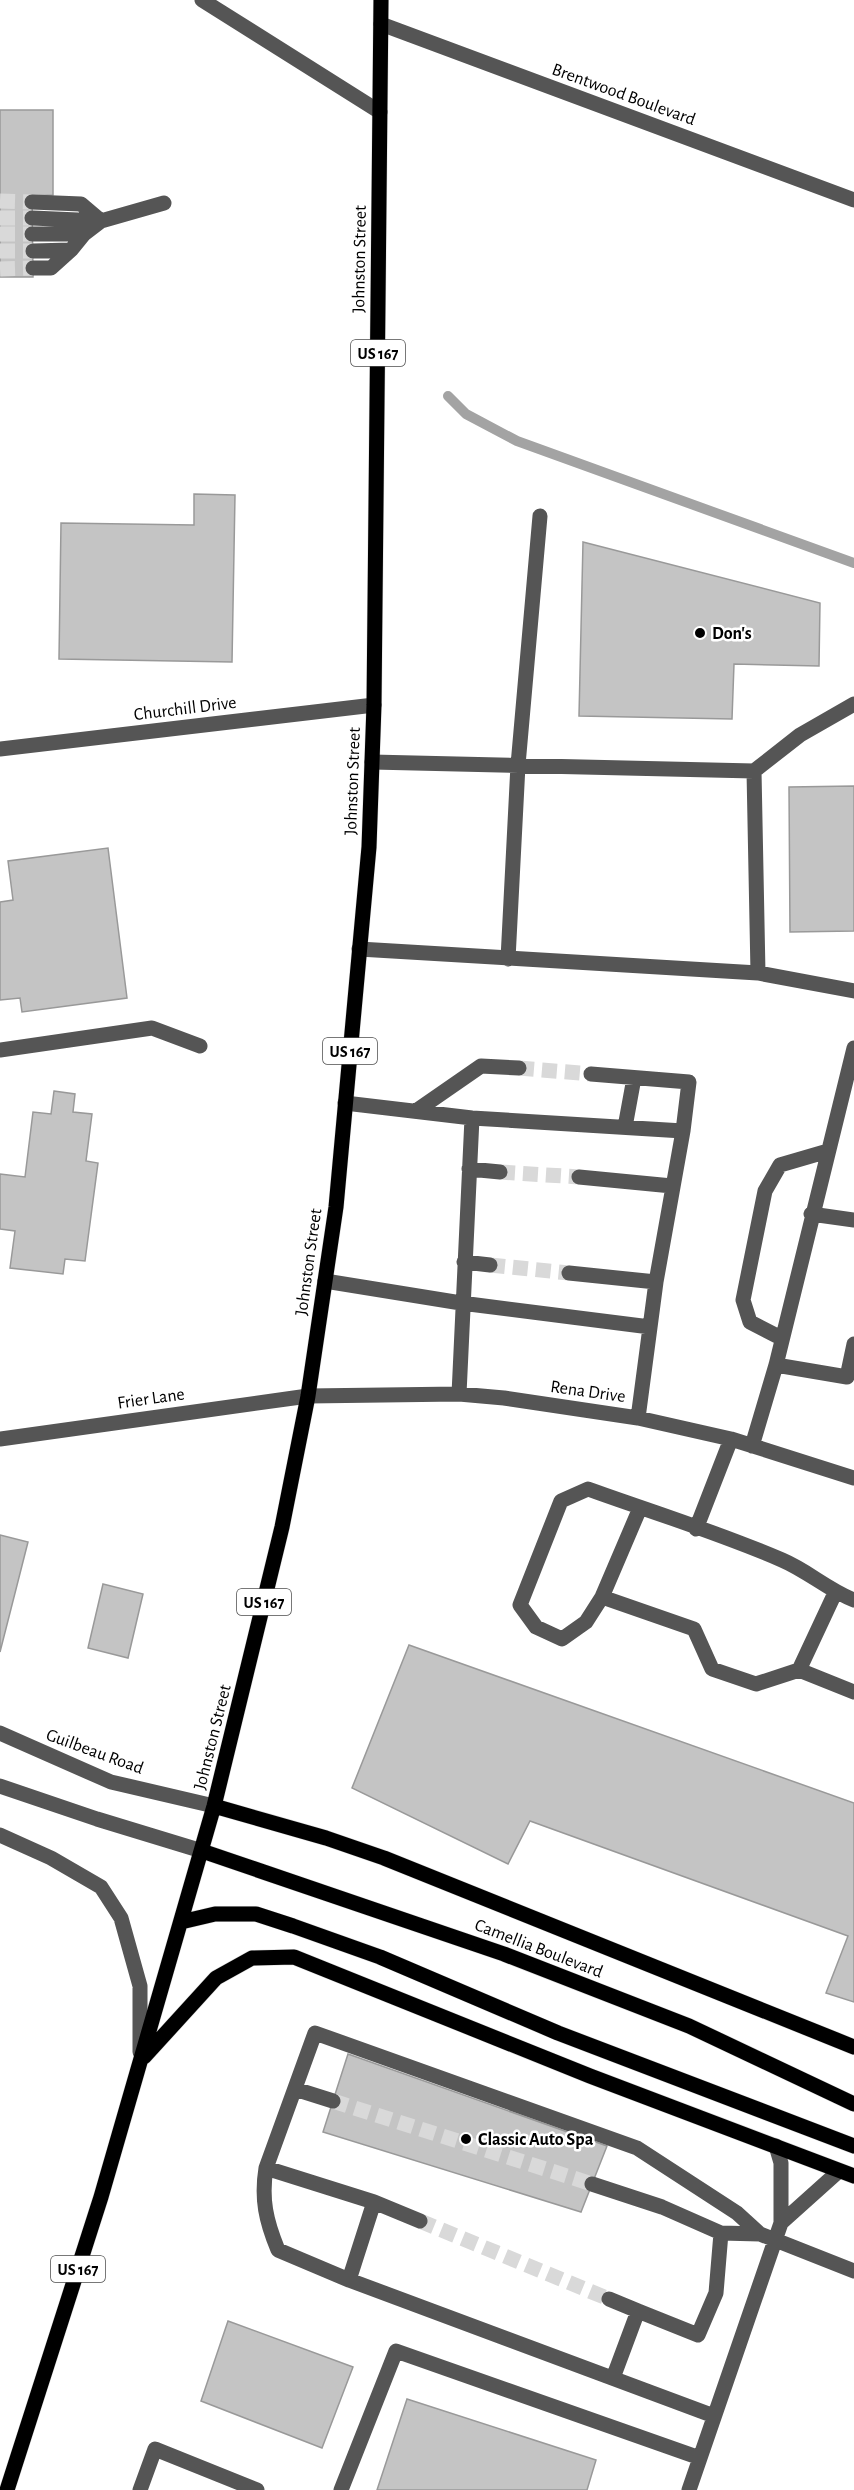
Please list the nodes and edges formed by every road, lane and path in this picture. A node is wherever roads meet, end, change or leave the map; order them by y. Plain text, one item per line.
1 (202, 0) edge
2 (381, 0) edge
3 (381, 24) junction
4 (380, 112) junction
5 (854, 200) edge
6 (32, 202) tunnel mouth
7 (164, 204) dead end
8 (32, 218) tunnel mouth
9 (101, 221) junction
10 (32, 234) tunnel mouth
11 (84, 234) junction
12 (71, 250) junction
13 (33, 251) tunnel mouth
14 (33, 268) tunnel mouth
15 (540, 516) dead end
16 (854, 704) edge
17 (374, 705) junction
18 (0, 749) edge
19 (372, 762) junction
20 (518, 765) junction
21 (754, 771) junction
22 (360, 950) junction
23 (508, 959) junction
24 (758, 973) junction
25 (854, 991) edge
26 (200, 1046) dead end
27 (854, 1048) edge
28 (0, 1050) edge
29 (519, 1068) tunnel mouth
30 (591, 1074) tunnel mouth
31 (634, 1078) junction
32 (345, 1103) junction
33 (416, 1111) junction
34 (472, 1118) junction
35 (625, 1127) junction
36 (683, 1131) junction
37 (828, 1151) junction
38 (469, 1169) junction
39 (500, 1172) tunnel mouth
40 (579, 1177) tunnel mouth
41 (672, 1186) junction
42 (812, 1214) junction
43 (854, 1220) edge
44 (464, 1262) junction
45 (490, 1264) tunnel mouth
46 (569, 1273) tunnel mouth
47 (325, 1281) junction
48 (656, 1282) junction
49 (461, 1303) junction
50 (650, 1327) junction
51 (781, 1338) junction
52 (854, 1344) edge
53 (776, 1365) junction
54 (459, 1394) junction
55 (308, 1396) junction
56 (638, 1418) junction
57 (0, 1439) edge
58 (731, 1439) junction
59 (752, 1446) junction
60 (854, 1478) edge
61 (640, 1508) junction
62 (696, 1529) junction
63 (835, 1593) junction
64 (602, 1598) junction
65 (854, 1600) edge
66 (799, 1670) junction
67 (854, 1692) edge
68 (0, 1733) edge
69 (0, 1786) edge
70 (214, 1806) junction
71 (0, 1835) edge
72 (202, 1851) junction
73 (181, 1922) junction
74 (854, 2047) edge
75 (140, 2062) junction
76 (295, 2089) junction
77 (333, 2101) tunnel mouth
78 (854, 2104) edge
79 (776, 2146) junction
80 (854, 2146) edge
81 (266, 2168) junction
82 (839, 2171) junction
83 (854, 2176) edge
84 (592, 2184) tunnel mouth
85 (374, 2202) junction
86 (420, 2221) tunnel mouth
87 (781, 2223) junction
88 (721, 2233) junction
89 (767, 2238) junction
90 (854, 2271) edge
91 (349, 2280) junction
92 (609, 2299) tunnel mouth
93 (638, 2311) junction
94 (614, 2378) junction
95 (714, 2416) junction
96 (700, 2458) junction
97 (6, 2479) edge
98 (141, 2490) edge
99 (257, 2490) edge
100 (341, 2490) edge
101 (689, 2490) edge

1 - 4 street
2 - 3 main road, Johnston Street / US 167
3 - 4 main road, Johnston Street / US 167
3 - 5 street, Brentwood Boulevard
4 - 17 main road, Johnston Street / US 167
6 - 9 street
7 - 9 street
8 - 9 street
9 - 11 street
10 - 11 street
11 - 12 street
12 - 13 street
12 - 14 street
15 - 20 street
16 - 21 street
17 - 18 street, Churchill Drive
17 - 19 main road, Johnston Street / US 167
19 - 20 street
19 - 22 main road, Johnston Street / US 167
20 - 21 street
20 - 23 street
21 - 24 street
22 - 23 street
22 - 32 main road, Johnston Street / US 167
23 - 24 street
24 - 25 street
26 - 28 street
27 - 37 street
29 - 33 street
30 - 31 street
31 - 35 street
31 - 36 street
32 - 33 street
32 - 47 main road, Johnston Street / US 167
33 - 34 street
34 - 35 street
34 - 38 street
35 - 36 street
36 - 41 street
37 - 42 street
37 - 51 street
38 - 39 street
38 - 44 street
40 - 41 street
41 - 48 street
42 - 43 street
42 - 51 street
44 - 45 street
44 - 49 street
46 - 48 street
47 - 49 street
47 - 55 main road, Johnston Street / US 167
48 - 50 street
49 - 50 street
49 - 54 street
50 - 56 street
51 - 53 street
52 - 53 street
53 - 59 street
54 - 55 street, Rena Drive
54 - 56 street, Rena Drive
55 - 57 street, Frier Lane
55 - 70 main road, Johnston Street / US 167
56 - 58 street, Rena Drive
58 - 59 street, Rena Drive
58 - 62 street
59 - 60 street, Rena Drive
61 - 62 street
61 - 64 street
61 - 64 street
62 - 63 street
63 - 65 street
63 - 66 street
64 - 66 street
66 - 67 street
68 - 70 street, Guilbeau Road
69 - 72 street
70 - 72 main road, Johnston Street / US 167
70 - 74 main road, Camellia Boulevard
71 - 75 street
72 - 73 main road, Johnston Street / US 167
72 - 78 main road, Camellia Boulevard
73 - 75 main road, Johnston Street / US 167
73 - 80 main road
75 - 79 main road
75 - 97 main road, Johnston Street / US 167
76 - 77 street
76 - 81 street
76 - 89 street
79 - 82 main road
79 - 87 street
81 - 85 street
81 - 91 street
82 - 83 main road
82 - 87 street
84 - 88 street
85 - 86 street
85 - 91 street
87 - 89 street
88 - 89 street
88 - 93 street
89 - 90 street
89 - 95 street
91 - 94 street
92 - 93 street
93 - 94 street
94 - 95 street
95 - 96 street
96 - 100 street
96 - 101 street
98 - 99 street

